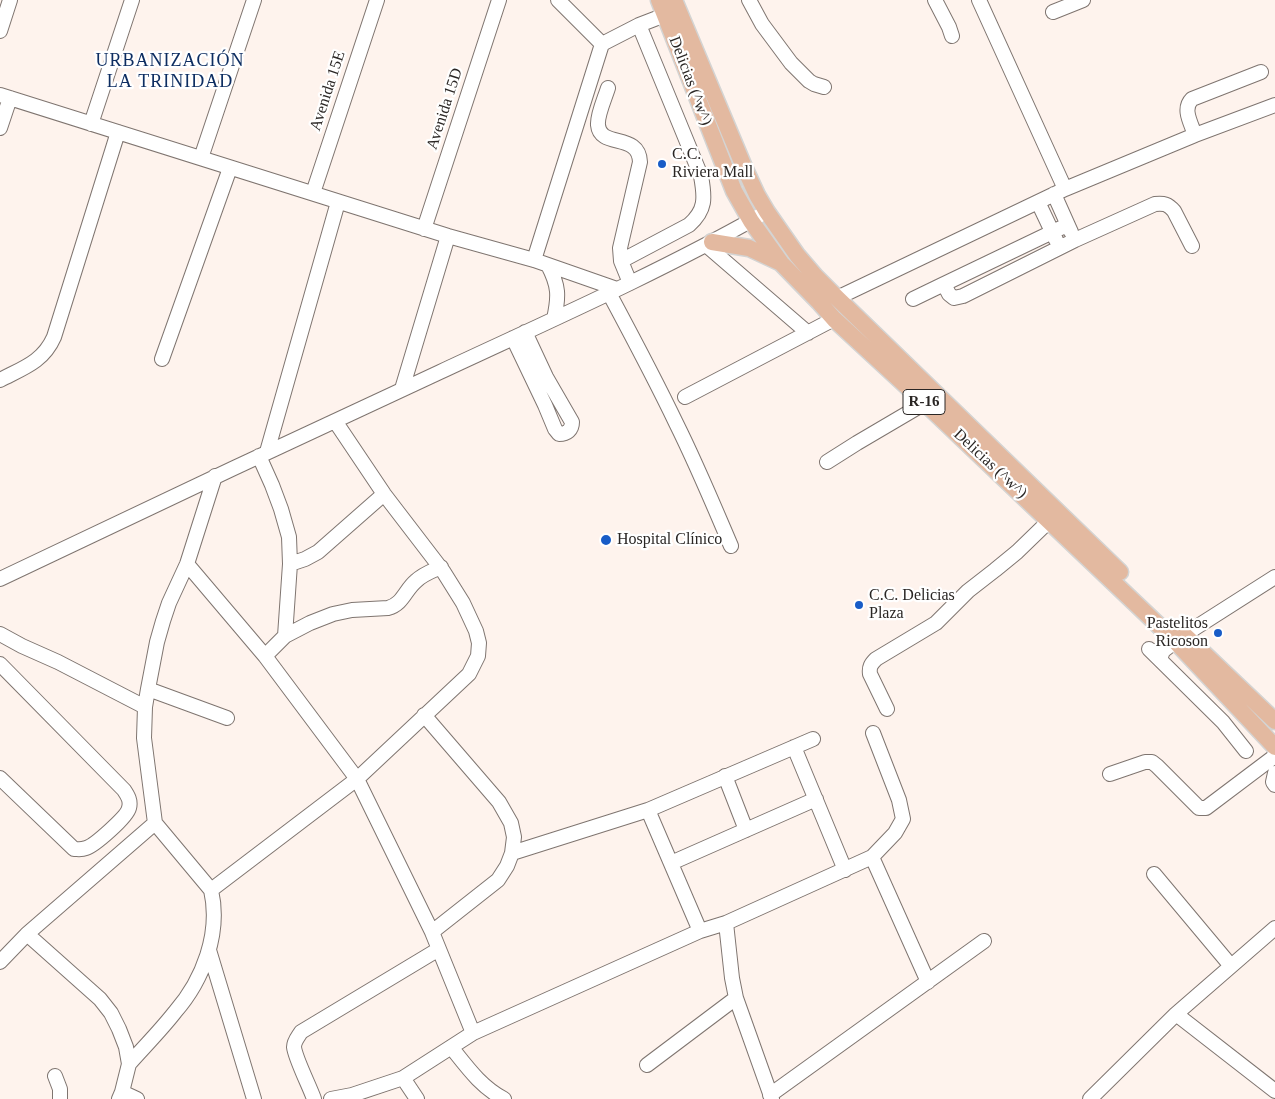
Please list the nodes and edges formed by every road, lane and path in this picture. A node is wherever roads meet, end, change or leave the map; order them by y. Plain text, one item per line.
1 (10, 0) edge
2 (132, 0) edge
3 (254, 0) edge
4 (377, 0) edge
5 (499, 0) edge
6 (558, 0) edge
7 (674, 0) edge
8 (749, 0) edge
9 (935, 0) edge
10 (980, 0) edge
11 (1083, 0) edge
12 (662, 7) edge
13 (1052, 12) dead end
14 (638, 25) junction
15 (0, 31) edge
16 (952, 36) dead end
17 (602, 44) junction
18 (1261, 72) dead end
19 (824, 87) dead end
20 (608, 88) dead end
21 (5, 96) edge
22 (1275, 104) edge
23 (91, 124) junction
24 (0, 128) edge
25 (118, 132) junction
26 (1195, 135) junction
27 (201, 158) junction
28 (230, 168) junction
29 (1060, 192) junction
30 (313, 193) junction
31 (338, 202) junction
32 (1038, 202) junction
33 (767, 212) junction
34 (751, 221) junction
35 (1067, 224) junction
36 (424, 229) junction
37 (1053, 231) junction
38 (448, 236) junction
39 (1074, 240) junction
40 (709, 243) junction
41 (1192, 246) dead end
42 (1060, 247) junction
43 (534, 260) junction
44 (621, 261) junction
45 (782, 263) junction
46 (548, 265) junction
47 (630, 283) junction
48 (944, 284) junction
49 (613, 291) junction
50 (837, 298) junction
51 (913, 300) dead end
52 (554, 319) junction
53 (834, 319) junction
54 (808, 332) junction
55 (519, 335) junction
56 (162, 359) dead end
57 (0, 380) edge
58 (402, 389) junction
59 (685, 397) dead end
60 (925, 403) junction
61 (335, 420) junction
62 (263, 454) junction
63 (827, 462) dead end
64 (215, 476) junction
65 (384, 494) junction
66 (1050, 521) junction
67 (731, 546) dead end
68 (187, 564) junction
69 (290, 564) junction
70 (440, 567) junction
71 (1275, 577) edge
72 (0, 579) edge
73 (0, 634) edge
74 (285, 636) junction
75 (1180, 639) junction
76 (1149, 648) dead end
77 (266, 656) junction
78 (1160, 659) junction
79 (0, 664) edge
80 (148, 689) junction
81 (145, 707) junction
82 (887, 709) dead end
83 (1241, 711) junction
84 (424, 715) junction
85 (227, 718) dead end
86 (1275, 721) edge
87 (1223, 722) junction
88 (873, 733) dead end
89 (813, 739) dead end
90 (794, 746) junction
91 (1275, 747) edge
92 (1246, 751) dead end
93 (1275, 756) edge
94 (1275, 773) edge
95 (1110, 774) dead end
96 (725, 776) junction
97 (0, 778) edge
98 (357, 779) junction
99 (1275, 786) edge
100 (816, 799) junction
101 (648, 810) junction
102 (155, 823) junction
103 (746, 830) junction
104 (512, 853) junction
105 (872, 858) junction
106 (671, 863) junction
107 (845, 870) junction
108 (1154, 874) dead end
109 (211, 890) junction
110 (726, 923) junction
111 (1275, 928) edge
112 (700, 931) junction
113 (432, 932) junction
114 (27, 934) junction
115 (984, 941) dead end
116 (209, 950) junction
117 (439, 950) junction
118 (2, 955) edge
119 (1230, 966) junction
120 (928, 982) junction
121 (736, 998) junction
122 (1176, 1014) junction
123 (473, 1033) junction
124 (451, 1047) junction
125 (128, 1064) junction
126 (647, 1065) dead end
127 (55, 1076) dead end
128 (403, 1078) junction
129 (1275, 1091) edge
130 (120, 1095) edge
131 (771, 1097) edge
132 (60, 1099) edge
133 (137, 1099) edge
134 (254, 1099) edge
135 (314, 1099) edge
136 (331, 1099) edge
137 (417, 1099) edge
138 (504, 1099) edge
139 (1090, 1099) edge

1 - 15 street
2 - 23 street
3 - 27 street
4 - 30 street, Avenida 15E
5 - 36 street, Avenida 15D
6 - 17 street
7 - 33 main road, Delicias (^w^) / R-16
8 - 19 street
9 - 16 street
10 - 29 street
11 - 13 street
12 - 14 street
12 - 34 main road, Delicias (^w^) / R-16
14 - 17 street
14 - 44 street
17 - 43 street
18 - 26 street
20 - 44 street
21 - 23 street
21 - 24 street
22 - 26 street
23 - 25 street
25 - 27 street
25 - 57 street
26 - 29 street
27 - 28 street
28 - 30 street
28 - 56 street
29 - 32 street
29 - 35 street
30 - 31 street
31 - 36 street
31 - 62 street
32 - 37 street
32 - 50 street
33 - 34 street
33 - 50 main road, Delicias (^w^) / R-16
34 - 40 street
34 - 45 main road, Delicias (^w^) / R-16
35 - 37 street
35 - 39 street
36 - 38 street
37 - 42 street
37 - 48 street
38 - 43 street
38 - 58 street
39 - 41 street
39 - 42 street
40 - 45 main road
40 - 47 street
40 - 54 street
42 - 48 street
43 - 46 street
44 - 47 street
45 - 53 main road, Delicias (^w^) / R-16
46 - 49 street
46 - 52 street
47 - 49 street
48 - 51 street
49 - 52 street
49 - 67 street
50 - 75 main road, Delicias (^w^) / R-16
52 - 55 street
53 - 54 street
53 - 60 main road, Delicias (^w^) / R-16
54 - 59 street
55 - 55 street
55 - 58 street
58 - 61 street
60 - 63 street
60 - 66 main road, Delicias (^w^) / R-16
61 - 62 street
61 - 65 street
62 - 64 street
62 - 69 street
64 - 68 street
64 - 72 street
65 - 69 street
65 - 70 street
66 - 75 main road, Delicias (^w^) / R-16
66 - 82 street
68 - 77 street
68 - 80 street
69 - 74 street
70 - 74 street
70 - 84 street
71 - 75 street
73 - 81 street
74 - 77 street
75 - 78 street
75 - 83 main road, Delicias (^w^) / R-16
75 - 86 main road, Delicias (^w^) / R-16
76 - 78 street
77 - 98 street
78 - 87 street
79 - 97 street
80 - 81 street
80 - 85 street
81 - 102 street
83 - 87 street
83 - 91 main road, Delicias (^w^) / R-16
84 - 98 street
84 - 104 street
87 - 92 street
88 - 105 street
89 - 90 street
90 - 96 street
90 - 100 street
93 - 95 street
94 - 99 street
96 - 101 street
96 - 103 street
98 - 109 street
98 - 113 street
100 - 103 street
100 - 107 street
101 - 104 street
101 - 106 street
102 - 109 street
102 - 114 street
103 - 106 street
104 - 113 street
105 - 107 street
105 - 120 street
106 - 112 street
107 - 110 street
108 - 119 street
109 - 116 street
110 - 112 street
110 - 121 street
111 - 119 street
112 - 123 street
113 - 117 street
114 - 118 street
114 - 125 street
115 - 120 street
116 - 125 street
116 - 134 street
117 - 123 street
117 - 135 street
119 - 122 street
120 - 131 street
121 - 126 street
121 - 131 street
122 - 129 street
122 - 139 street
123 - 124 street
124 - 128 street
124 - 138 street
125 - 130 street
127 - 132 street
128 - 136 street
128 - 137 street
130 - 133 street

